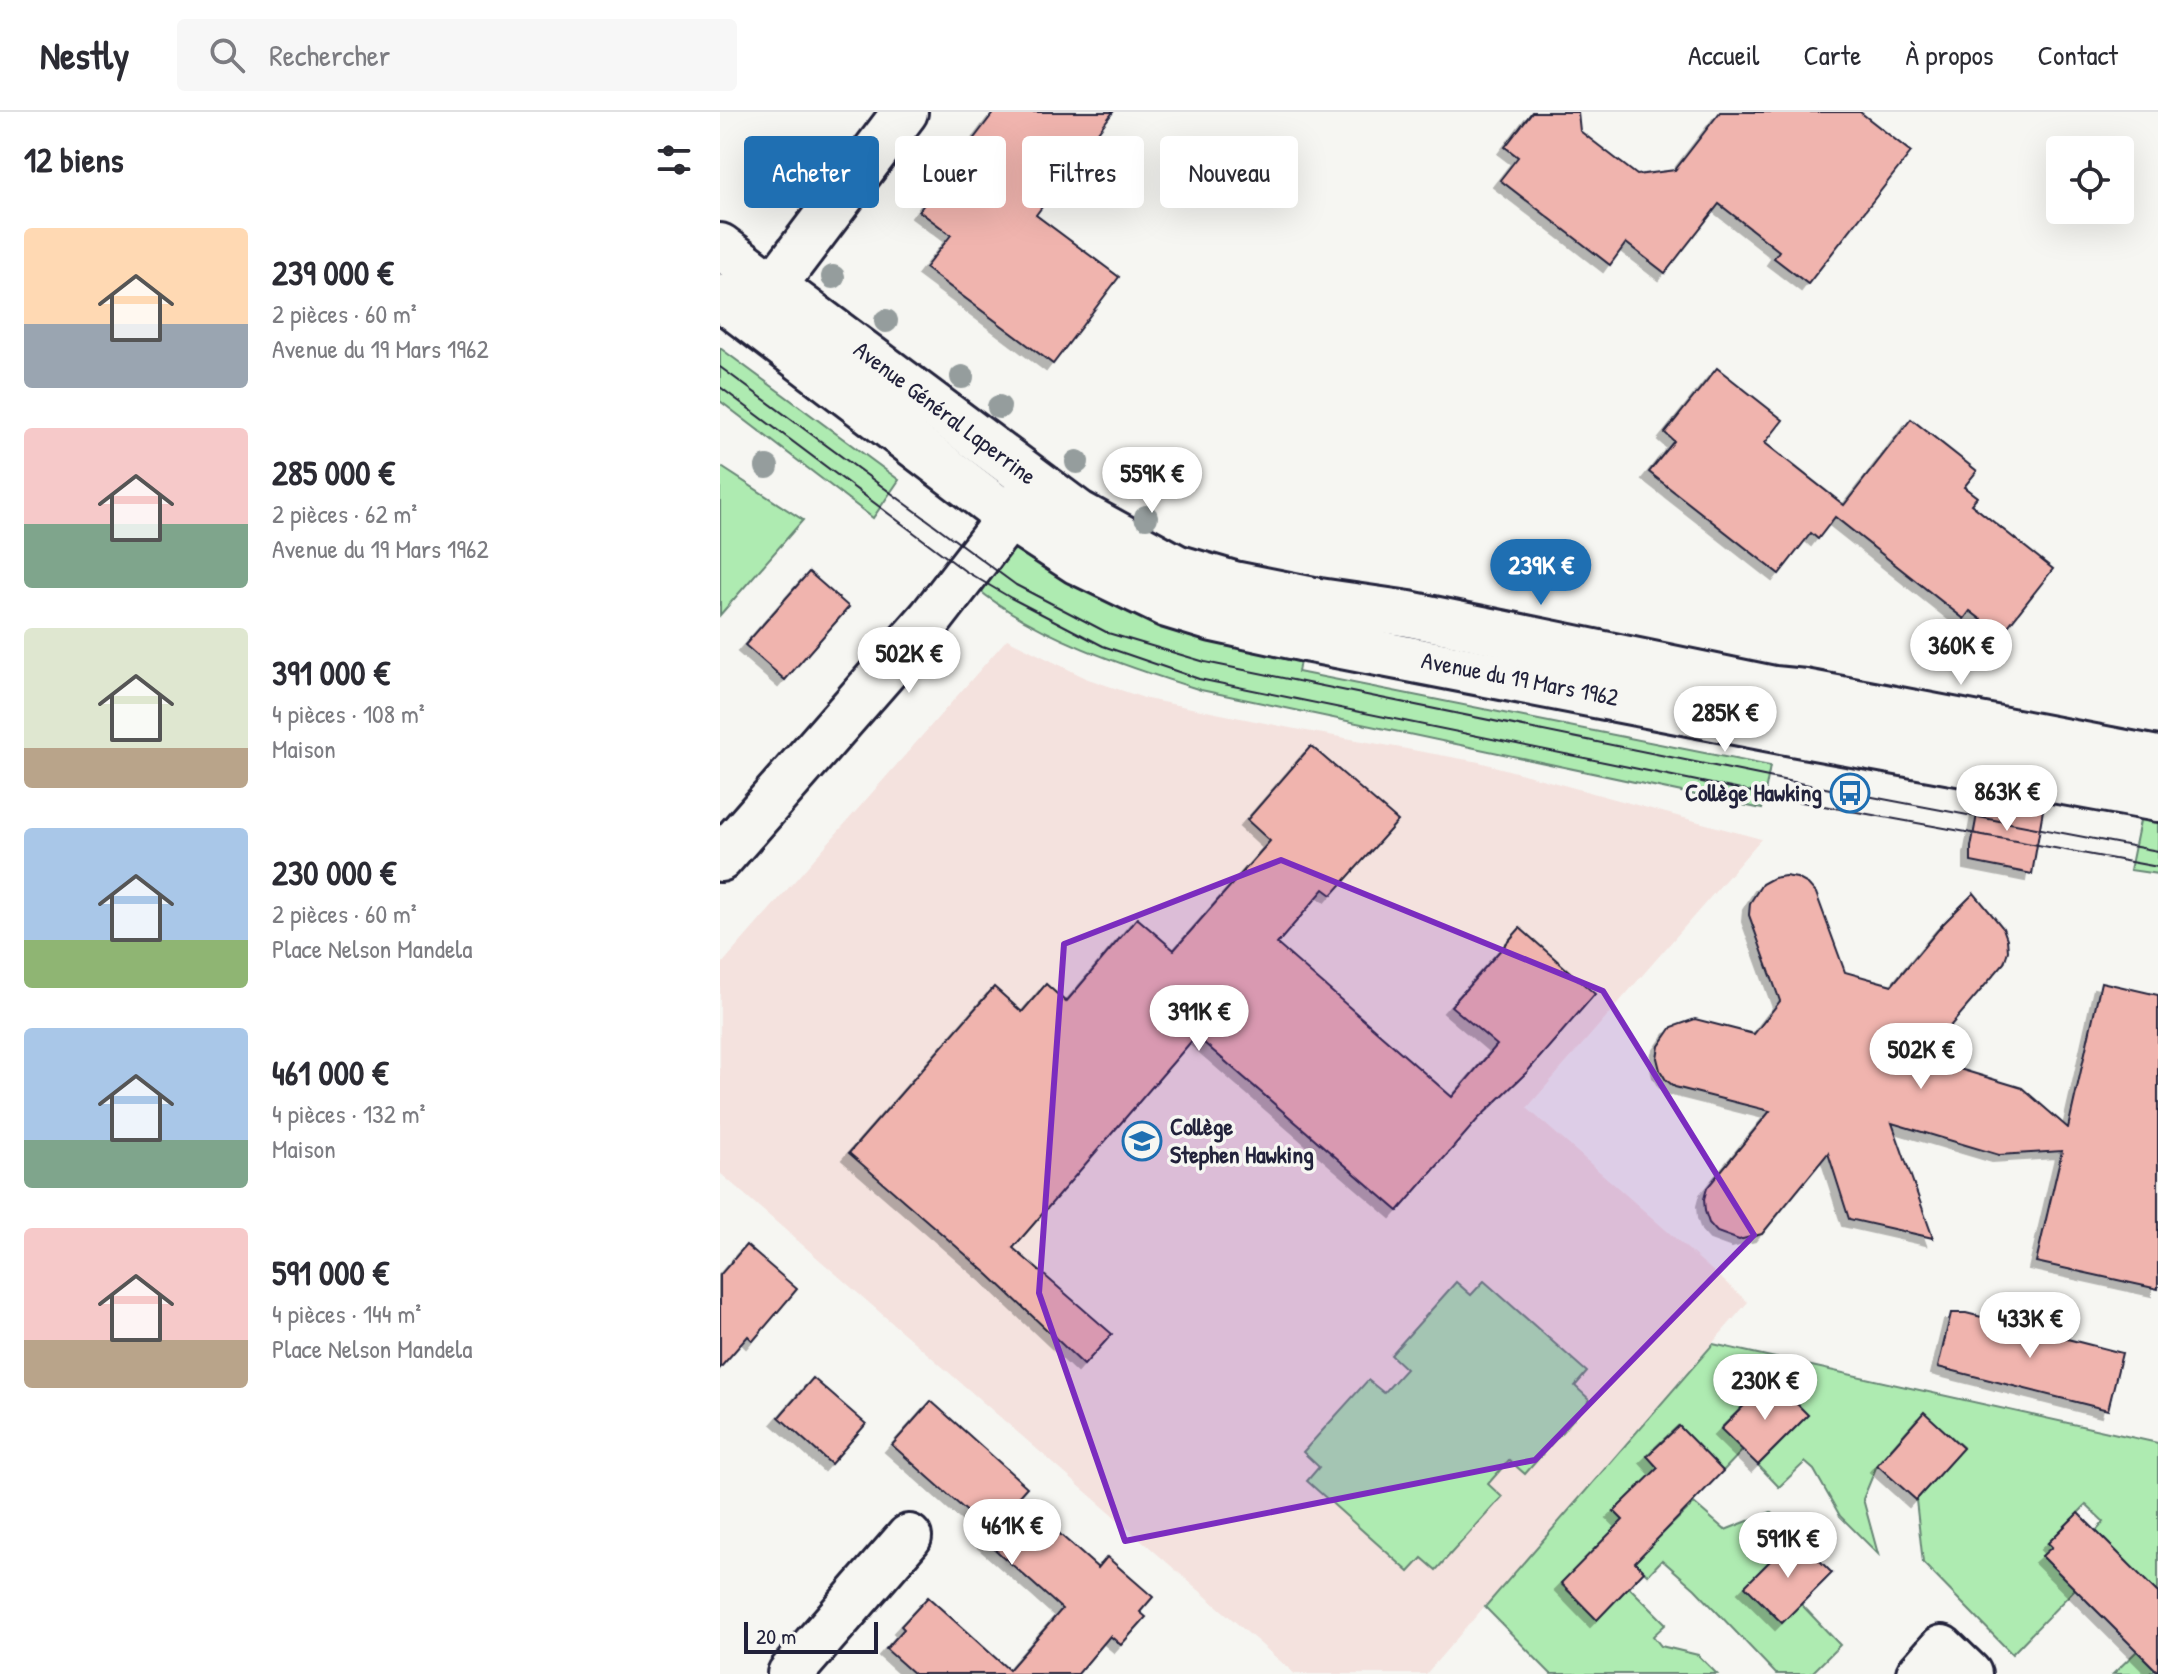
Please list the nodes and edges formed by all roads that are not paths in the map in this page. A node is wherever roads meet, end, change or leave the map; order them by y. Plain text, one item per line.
1 (905, 112) edge
2 (720, 246) edge
3 (747, 301) edge
4 (1037, 481) junction
5 (1009, 517) junction
6 (1312, 620) junction
7 (2158, 759) edge
8 (2158, 799) edge
9 (720, 859) edge
10 (909, 1537) dead end
11 (790, 1674) edge
12 (1919, 1674) edge
13 (1969, 1674) edge

1 - 3 street
2 - 3 street, Avenue Général Laperrine
3 - 4 street, Avenue Général Laperrine
3 - 5 street, Avenue Général Laperrine
4 - 5 street
4 - 6 street, Avenue Général Laperrine
5 - 6 street, Avenue Général Laperrine
5 - 9 street
6 - 7 street, Avenue du 19 Mars 1962
6 - 8 street, Avenue du 19 Mars 1962
10 - 11 street
12 - 13 street

